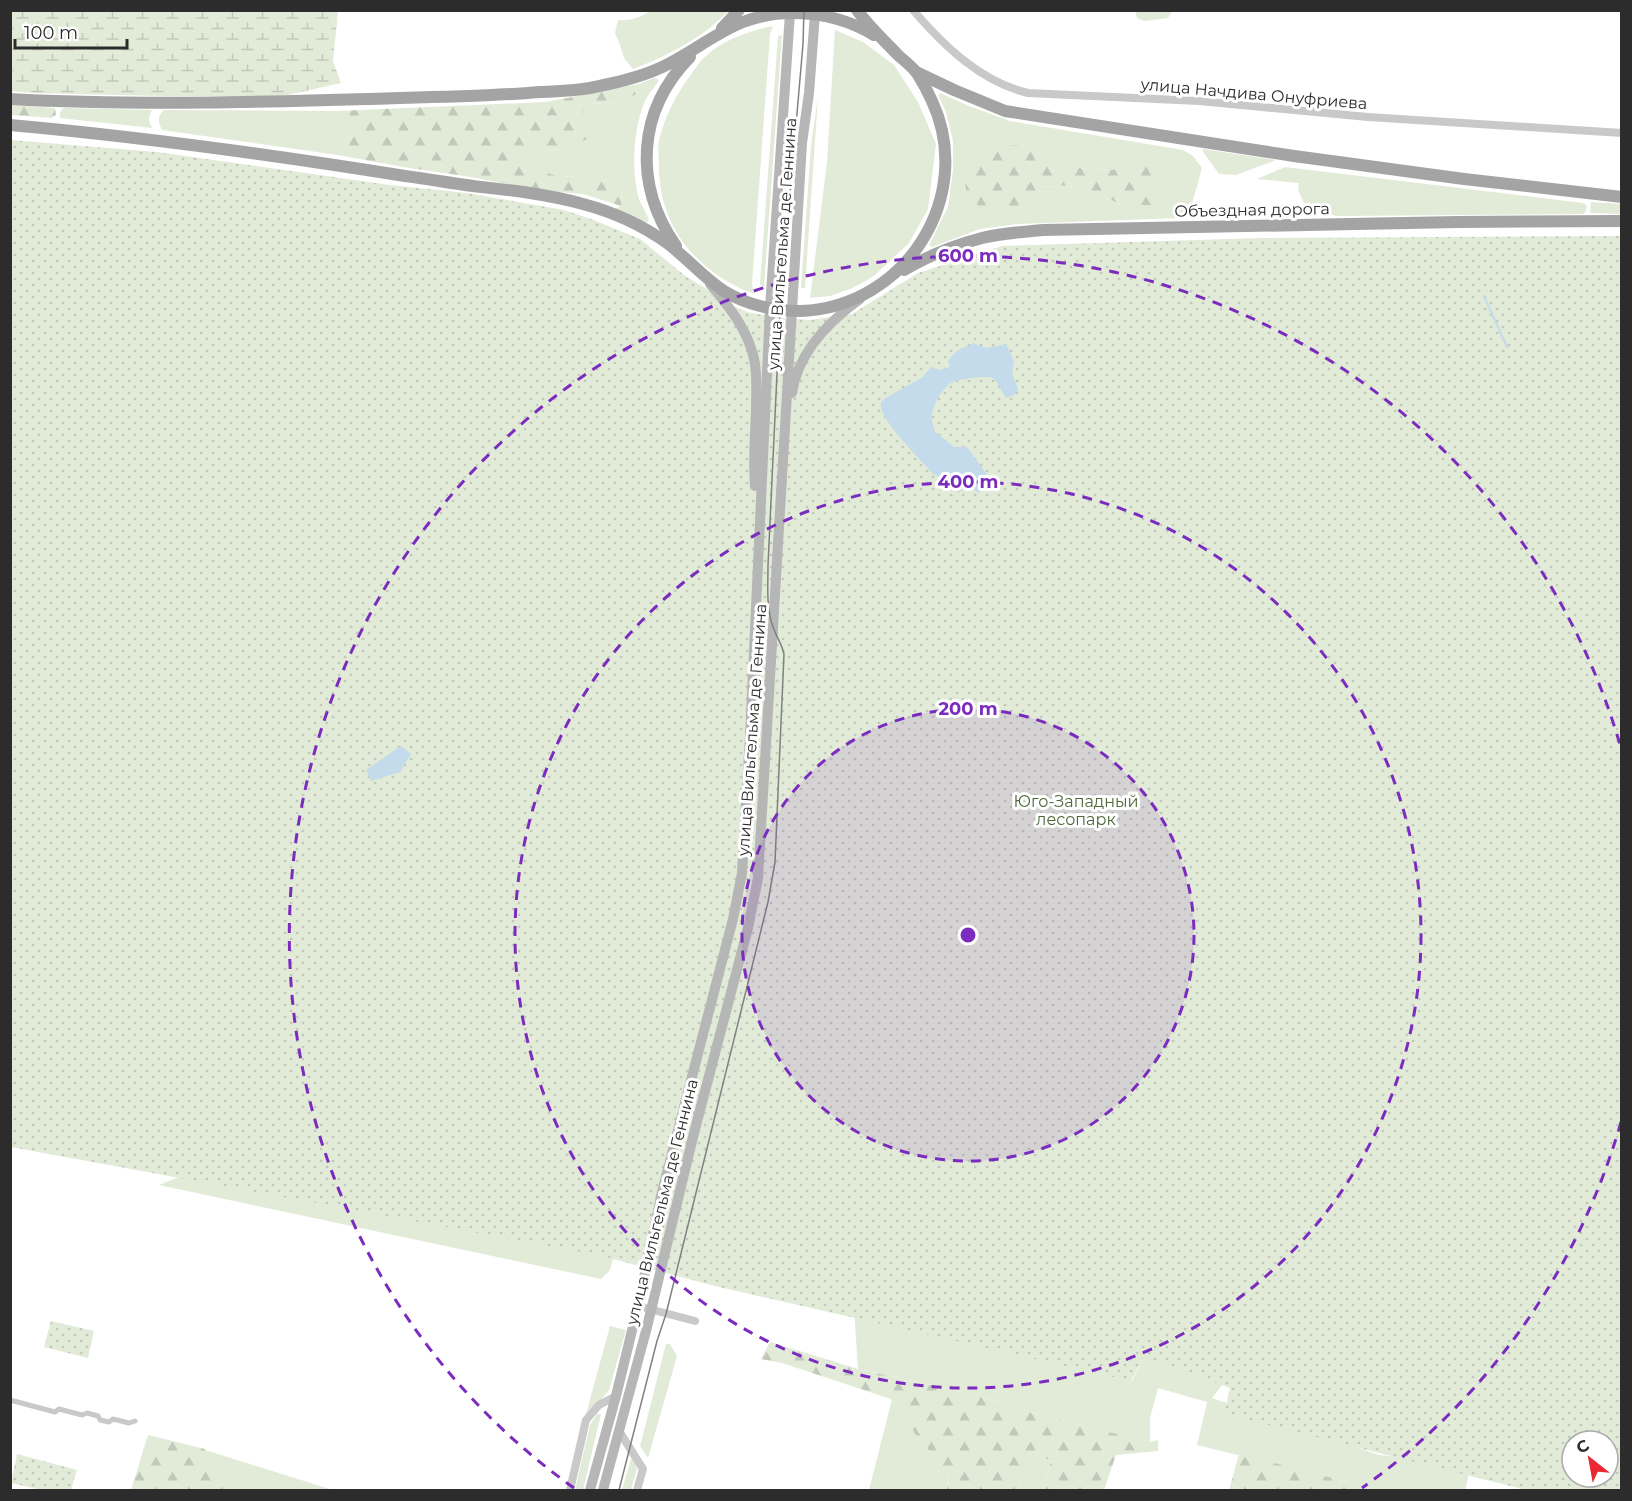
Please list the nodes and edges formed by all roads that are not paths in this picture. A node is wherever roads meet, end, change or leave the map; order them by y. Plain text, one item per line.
1 (739, 10) edge
2 (857, 10) edge
3 (913, 10) edge
4 (790, 12) edge
5 (815, 12) edge
6 (713, 38) junction
7 (883, 40) junction
8 (699, 47) junction
9 (916, 72) junction
10 (10, 99) edge
11 (10, 125) edge
12 (1622, 133) edge
13 (1622, 197) edge
14 (1622, 221) edge
15 (682, 255) junction
16 (696, 268) junction
17 (891, 277) junction
18 (867, 294) junction
19 (770, 308) junction
20 (791, 310) junction
21 (786, 423) junction
22 (758, 553) junction
23 (638, 1306) junction
24 (650, 1310) junction
25 (695, 1321) dead end
26 (616, 1396) junction
27 (10, 1400) edge
28 (135, 1421) dead end
29 (620, 1431) junction
30 (570, 1491) edge
31 (590, 1491) edge
32 (603, 1491) edge
33 (637, 1491) edge

1 - 6 main road
2 - 7 main road
3 - 12 street, улица Начдива Онуфриева
4 - 5 main road
4 - 6 main road
4 - 19 main road, улица Вильгельма де Геннина
5 - 7 main road
5 - 20 main road, улица Вильгельма де Геннина
6 - 8 main road
7 - 9 main road
8 - 10 main road
8 - 15 main road
9 - 13 main road
9 - 17 main road
11 - 15 main road
14 - 17 main road, Объездная дорога
15 - 16 main road
16 - 19 main road
16 - 22 main road
17 - 18 main road
18 - 20 main road
18 - 21 main road
19 - 20 main road
19 - 22 main road, улица Вильгельма де Геннина
20 - 21 main road, улица Вильгельма де Геннина
21 - 24 main road, улица Вильгельма де Геннина
22 - 23 main road, улица Вильгельма де Геннина
23 - 24 street
23 - 26 main road, улица Вильгельма де Геннина
24 - 25 street
24 - 29 main road, улица Вильгельма де Геннина
26 - 30 street
26 - 31 main road, улица Вильгельма де Геннина
27 - 28 street
29 - 32 main road, улица Вильгельма де Геннина
29 - 33 street

